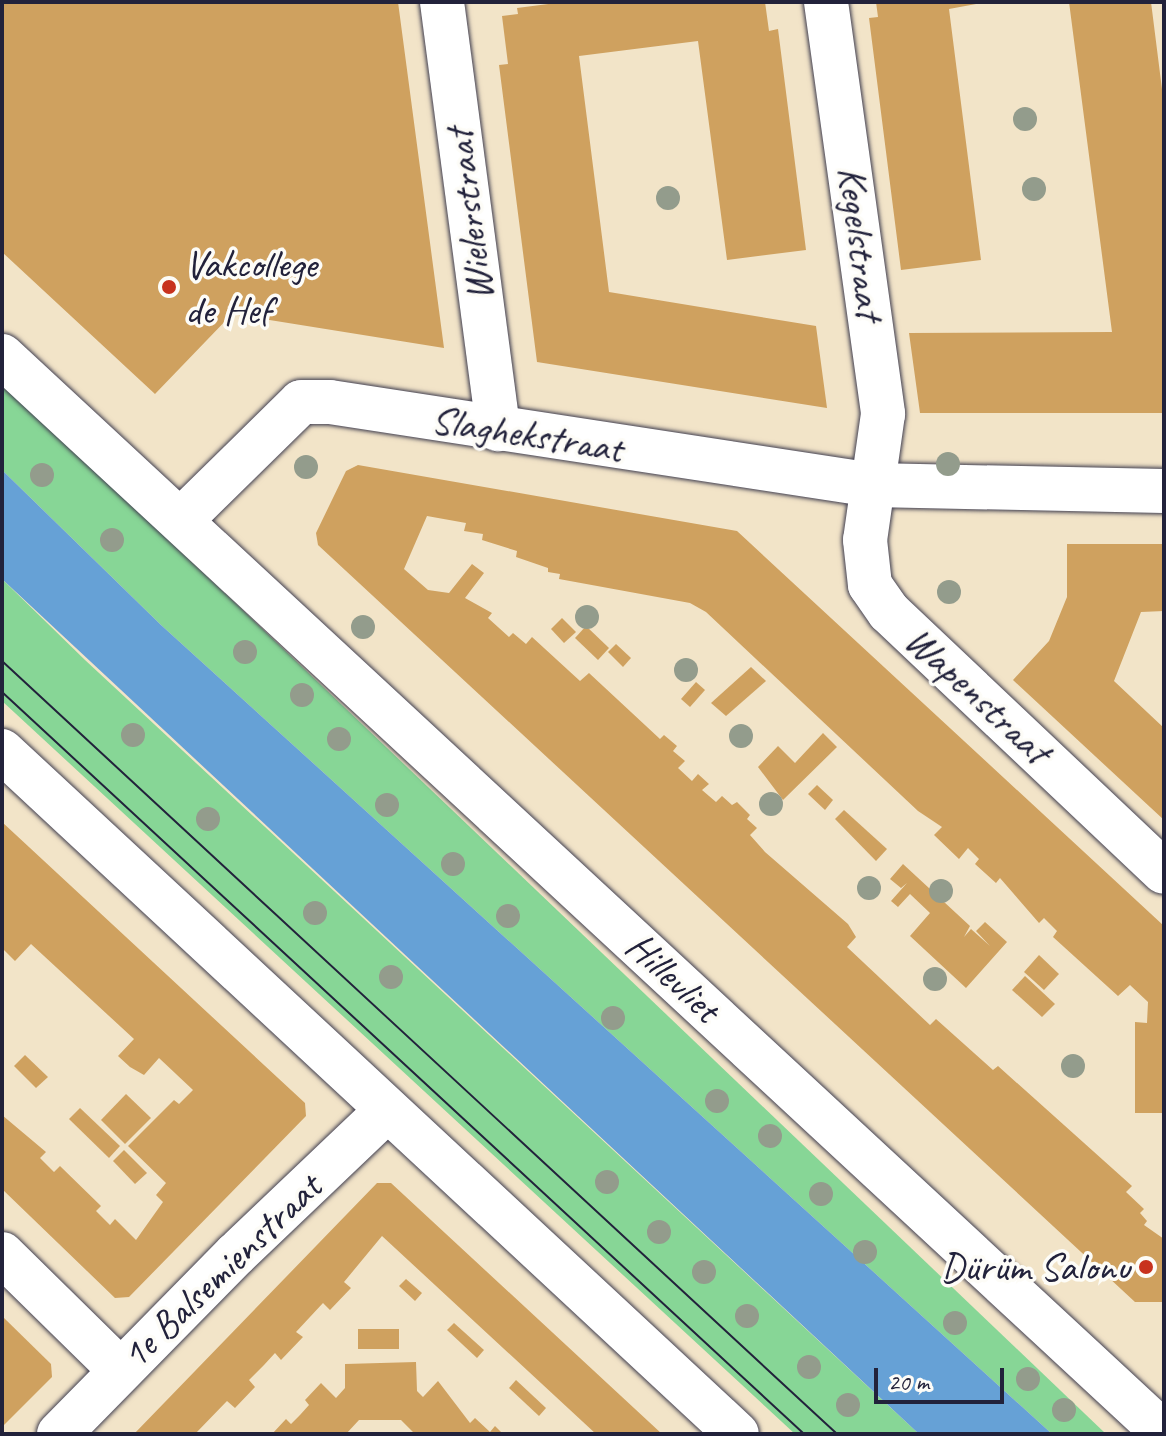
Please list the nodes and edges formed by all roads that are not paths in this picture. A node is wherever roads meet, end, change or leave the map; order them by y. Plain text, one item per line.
1 (442, 2) edge
2 (826, 2) edge
3 (2, 356) edge
4 (498, 429) junction
5 (873, 485) junction
6 (1164, 491) edge
7 (181, 520) junction
8 (2, 751) edge
9 (1164, 872) edge
10 (387, 1110) junction
11 (2, 1254) edge
12 (120, 1370) junction
13 (1164, 1433) edge
14 (59, 1434) edge
15 (737, 1434) edge

1 - 4 street, Wielerstraat
2 - 5 street, Kegelstraat
3 - 7 street
4 - 5 street, Slaghekstraat
4 - 7 street, Slaghekstraat
5 - 6 street, Slaghekstraat
5 - 9 street, Wapenstraat
7 - 13 street, Hillevliet
8 - 10 street
10 - 12 street, 1e Balsemienstraat
10 - 15 street
11 - 12 street
12 - 14 street, 1e Balsemienstraat

